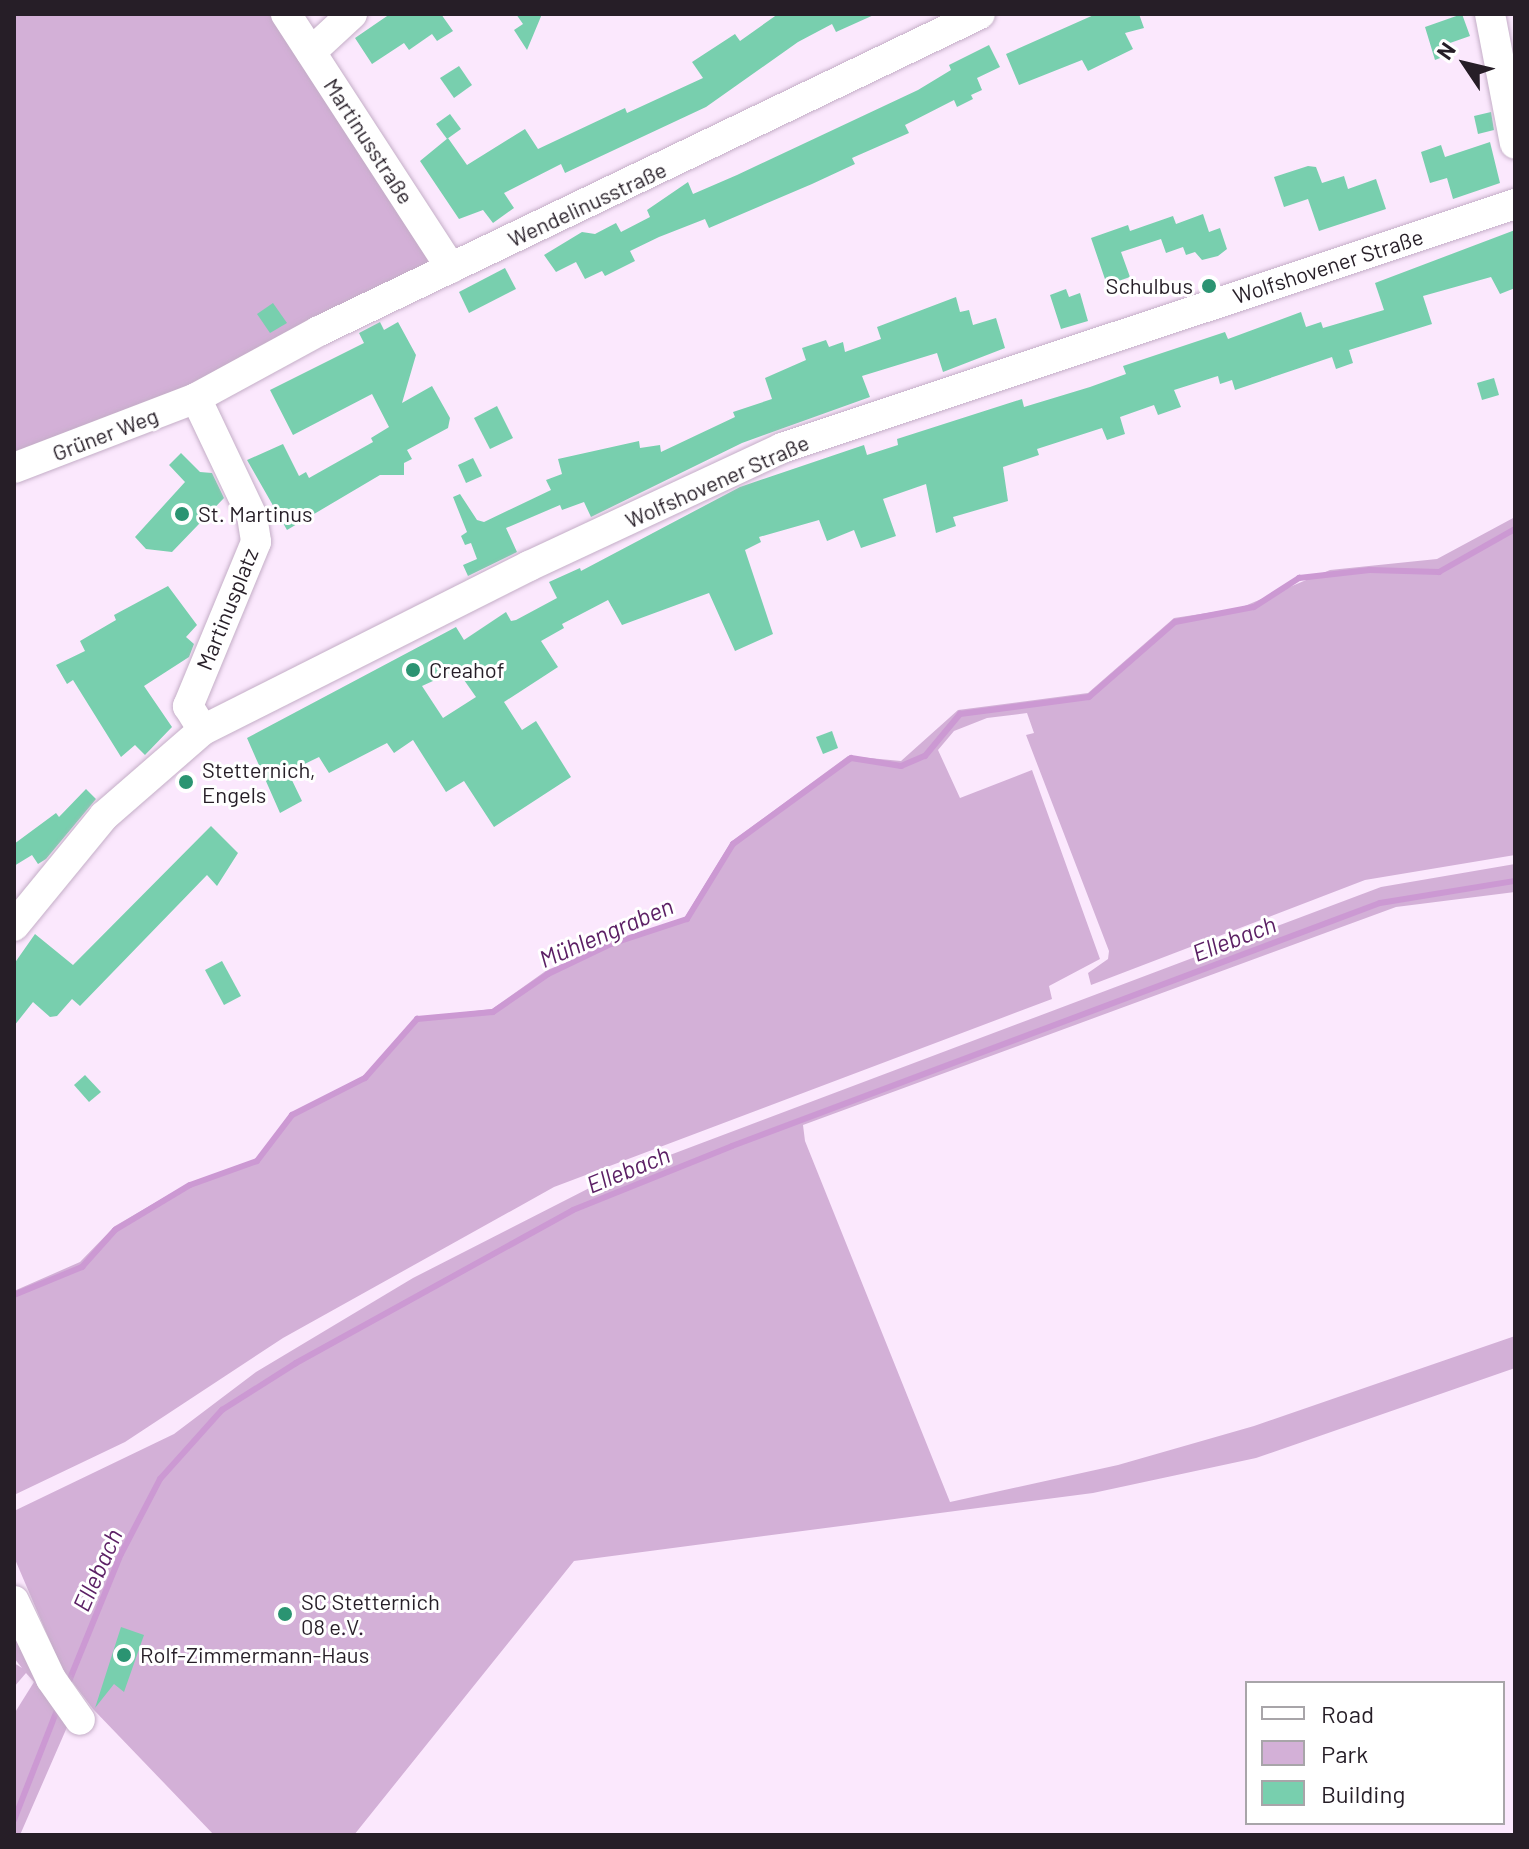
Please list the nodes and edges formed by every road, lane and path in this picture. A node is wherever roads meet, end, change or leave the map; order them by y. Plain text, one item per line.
1 (286, 14) edge
2 (352, 14) edge
3 (980, 14) edge
4 (1490, 14) edge
5 (311, 52) junction
6 (1515, 144) edge
7 (1515, 204) edge
8 (451, 268) junction
9 (196, 398) junction
10 (14, 468) edge
11 (203, 730) junction
12 (14, 926) edge
13 (14, 1601) edge
14 (74, 1712) dead end

1 - 5 street, Martinusstraße
2 - 5 street
3 - 8 street, Wendelinusstraße
4 - 6 street
5 - 8 street, Martinusstraße
7 - 11 street, Wolfshovener Straße
8 - 9 street, Wendelinusstraße
9 - 10 street, Grüner Weg
9 - 11 street, Martinusplatz
11 - 12 street, Wolfshovener Straße
13 - 14 street

